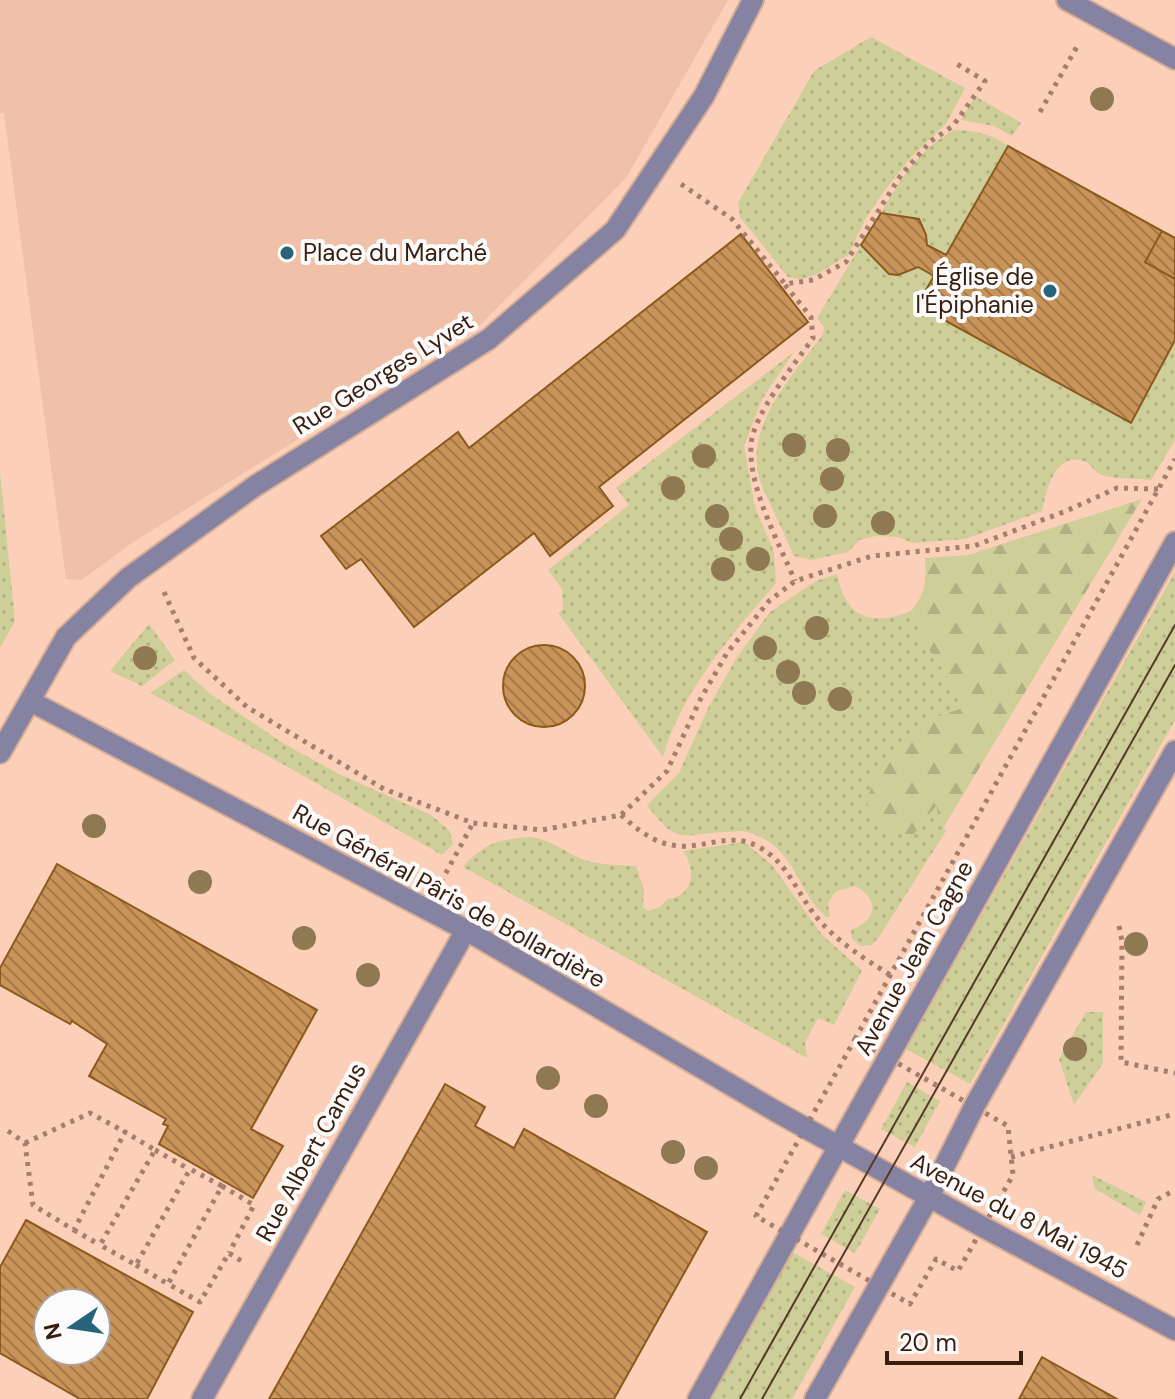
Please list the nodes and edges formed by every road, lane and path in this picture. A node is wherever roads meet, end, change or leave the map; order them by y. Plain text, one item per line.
1 (753, 0) edge
2 (1067, 0) edge
3 (1099, 8) edge
4 (1175, 59) edge
5 (957, 64) dead end
6 (1040, 112) dead end
7 (658, 168) junction
8 (785, 284) junction
9 (1175, 459) edge
10 (1158, 489) junction
11 (1175, 542) edge
12 (151, 562) junction
13 (795, 581) junction
14 (30, 701) junction
15 (1175, 751) edge
16 (0, 753) edge
17 (621, 815) junction
18 (473, 823) junction
19 (455, 856) dead end
20 (1119, 926) dead end
21 (466, 930) junction
22 (890, 975) junction
23 (923, 996) junction
24 (855, 1039) dead end
25 (1175, 1073) edge
26 (1175, 1114) edge
27 (8, 1131) dead end
28 (125, 1132) junction
29 (25, 1143) junction
30 (838, 1146) junction
31 (155, 1150) junction
32 (1011, 1157) dead end
33 (190, 1169) junction
34 (222, 1186) junction
35 (1175, 1190) edge
36 (929, 1197) junction
37 (74, 1230) junction
38 (100, 1245) junction
39 (1137, 1245) dead end
40 (229, 1253) junction
41 (136, 1265) junction
42 (269, 1279) junction
43 (168, 1284) junction
44 (1175, 1330) edge
45 (202, 1399) edge
46 (698, 1399) edge
47 (815, 1399) edge

1 - 7 street, Rue Georges Lyvet
2 - 3 street
3 - 4 street
3 - 6 path
5 - 8 path
7 - 8 path
7 - 12 street, Rue Georges Lyvet
8 - 13 path
9 - 10 path
10 - 13 path
10 - 22 path
11 - 23 street, Avenue Jean Cagne
12 - 14 street, Rue Georges Lyvet
12 - 18 path
13 - 17 path
14 - 16 street, Rue Georges Lyvet
14 - 21 street, Rue Général Pâris de Bollardière
15 - 36 street
17 - 18 path
17 - 22 path
18 - 19 path
20 - 25 path
21 - 30 street, Rue Général Pâris de Bollardière
21 - 42 street, Rue Albert Camus
22 - 23 path
22 - 24 path
23 - 30 street, Avenue Jean Cagne
26 - 32 path
27 - 29 path
28 - 29 path
28 - 31 path
28 - 37 path
29 - 37 path
30 - 36 street, Avenue du 8 Mai 1945
30 - 46 street, Avenue Jean Cagne
31 - 33 path
31 - 38 path
33 - 34 path
33 - 41 path
34 - 40 path
34 - 43 path
35 - 39 path
36 - 44 street, Avenue du 8 Mai 1945
36 - 47 street
37 - 38 path
38 - 41 path
40 - 42 path
40 - 43 path
41 - 43 path
42 - 45 street, Rue Albert Camus

